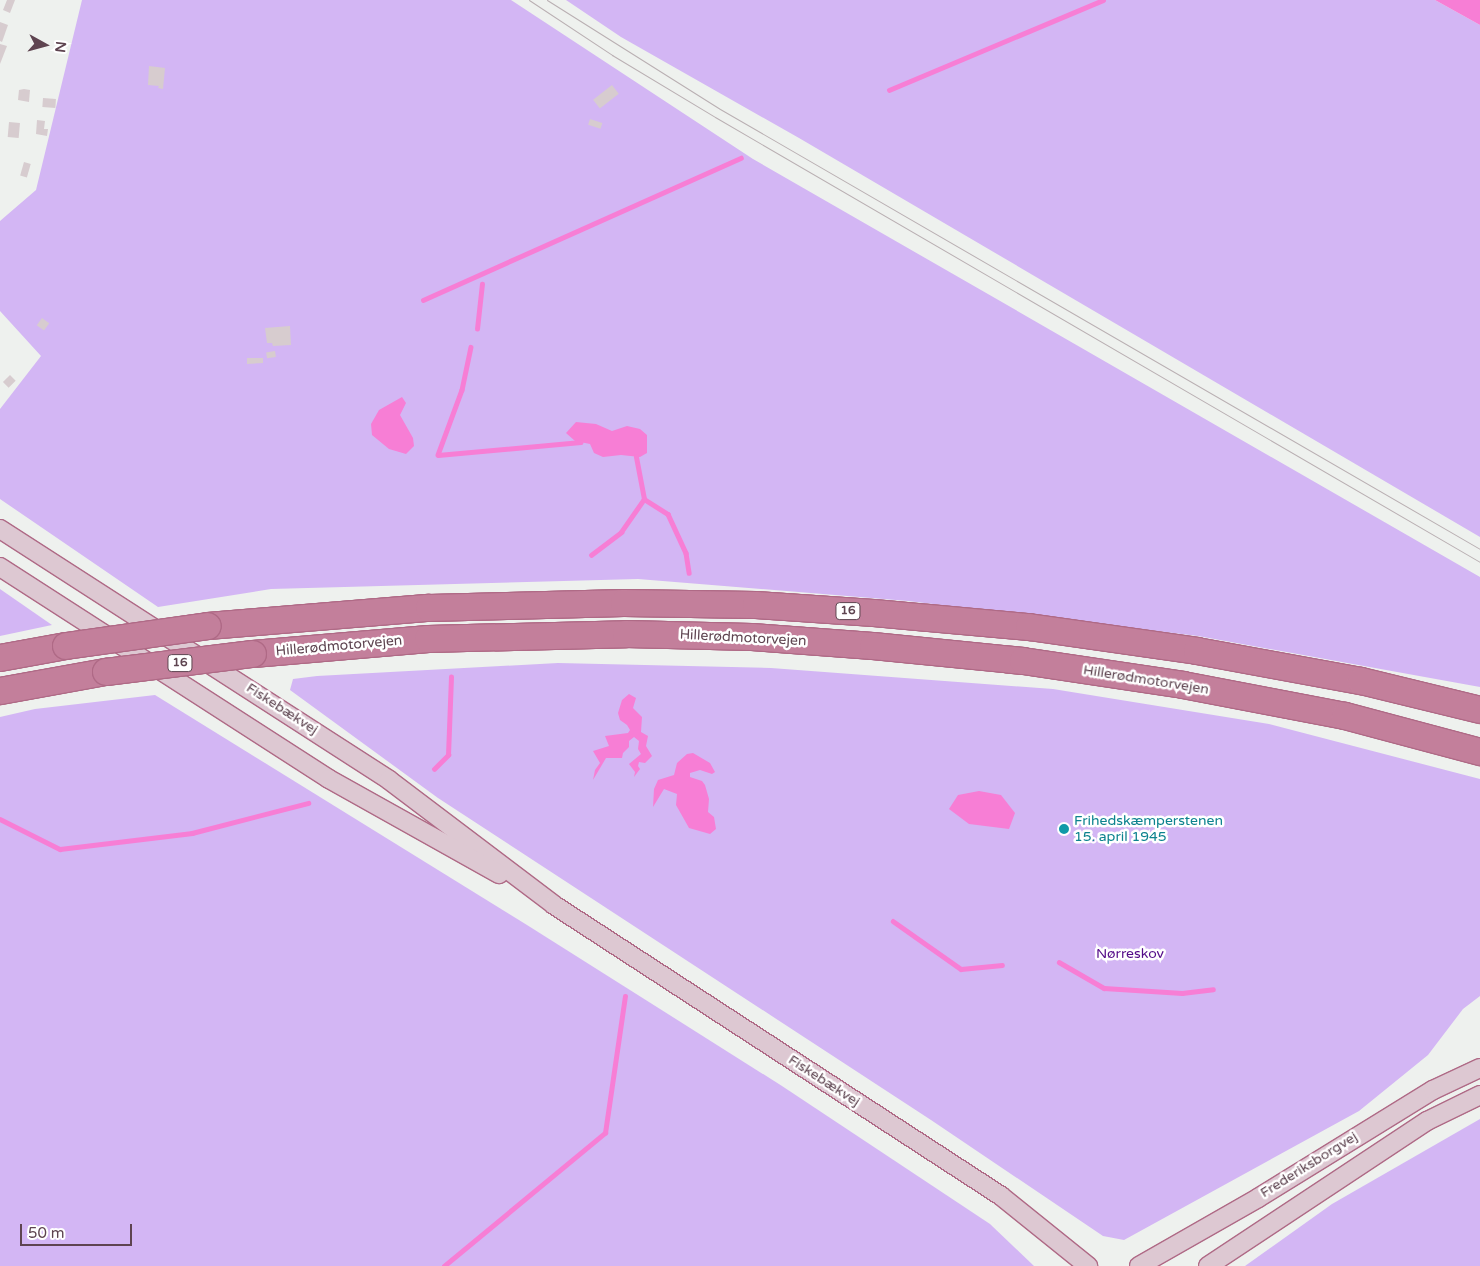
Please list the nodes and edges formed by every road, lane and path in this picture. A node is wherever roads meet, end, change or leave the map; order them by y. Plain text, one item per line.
1 (0, 529) edge
2 (0, 567) edge
3 (0, 658) edge
4 (0, 690) edge
5 (1480, 710) edge
6 (1480, 752) edge
7 (554, 905) junction
8 (1480, 1068) edge
9 (1480, 1095) edge
10 (1088, 1266) edge
11 (1139, 1266) edge
12 (1208, 1266) edge

1 - 7 street, Fiskebækvej
2 - 7 street, Fiskebækvej
3 - 5 highway, 16, bridge
4 - 6 highway, Hillerødmotorvejen / 16, bridge
7 - 10 street, Fiskebækvej
8 - 11 street, Frederiksborgvej
9 - 12 street, Frederiksborgvej

